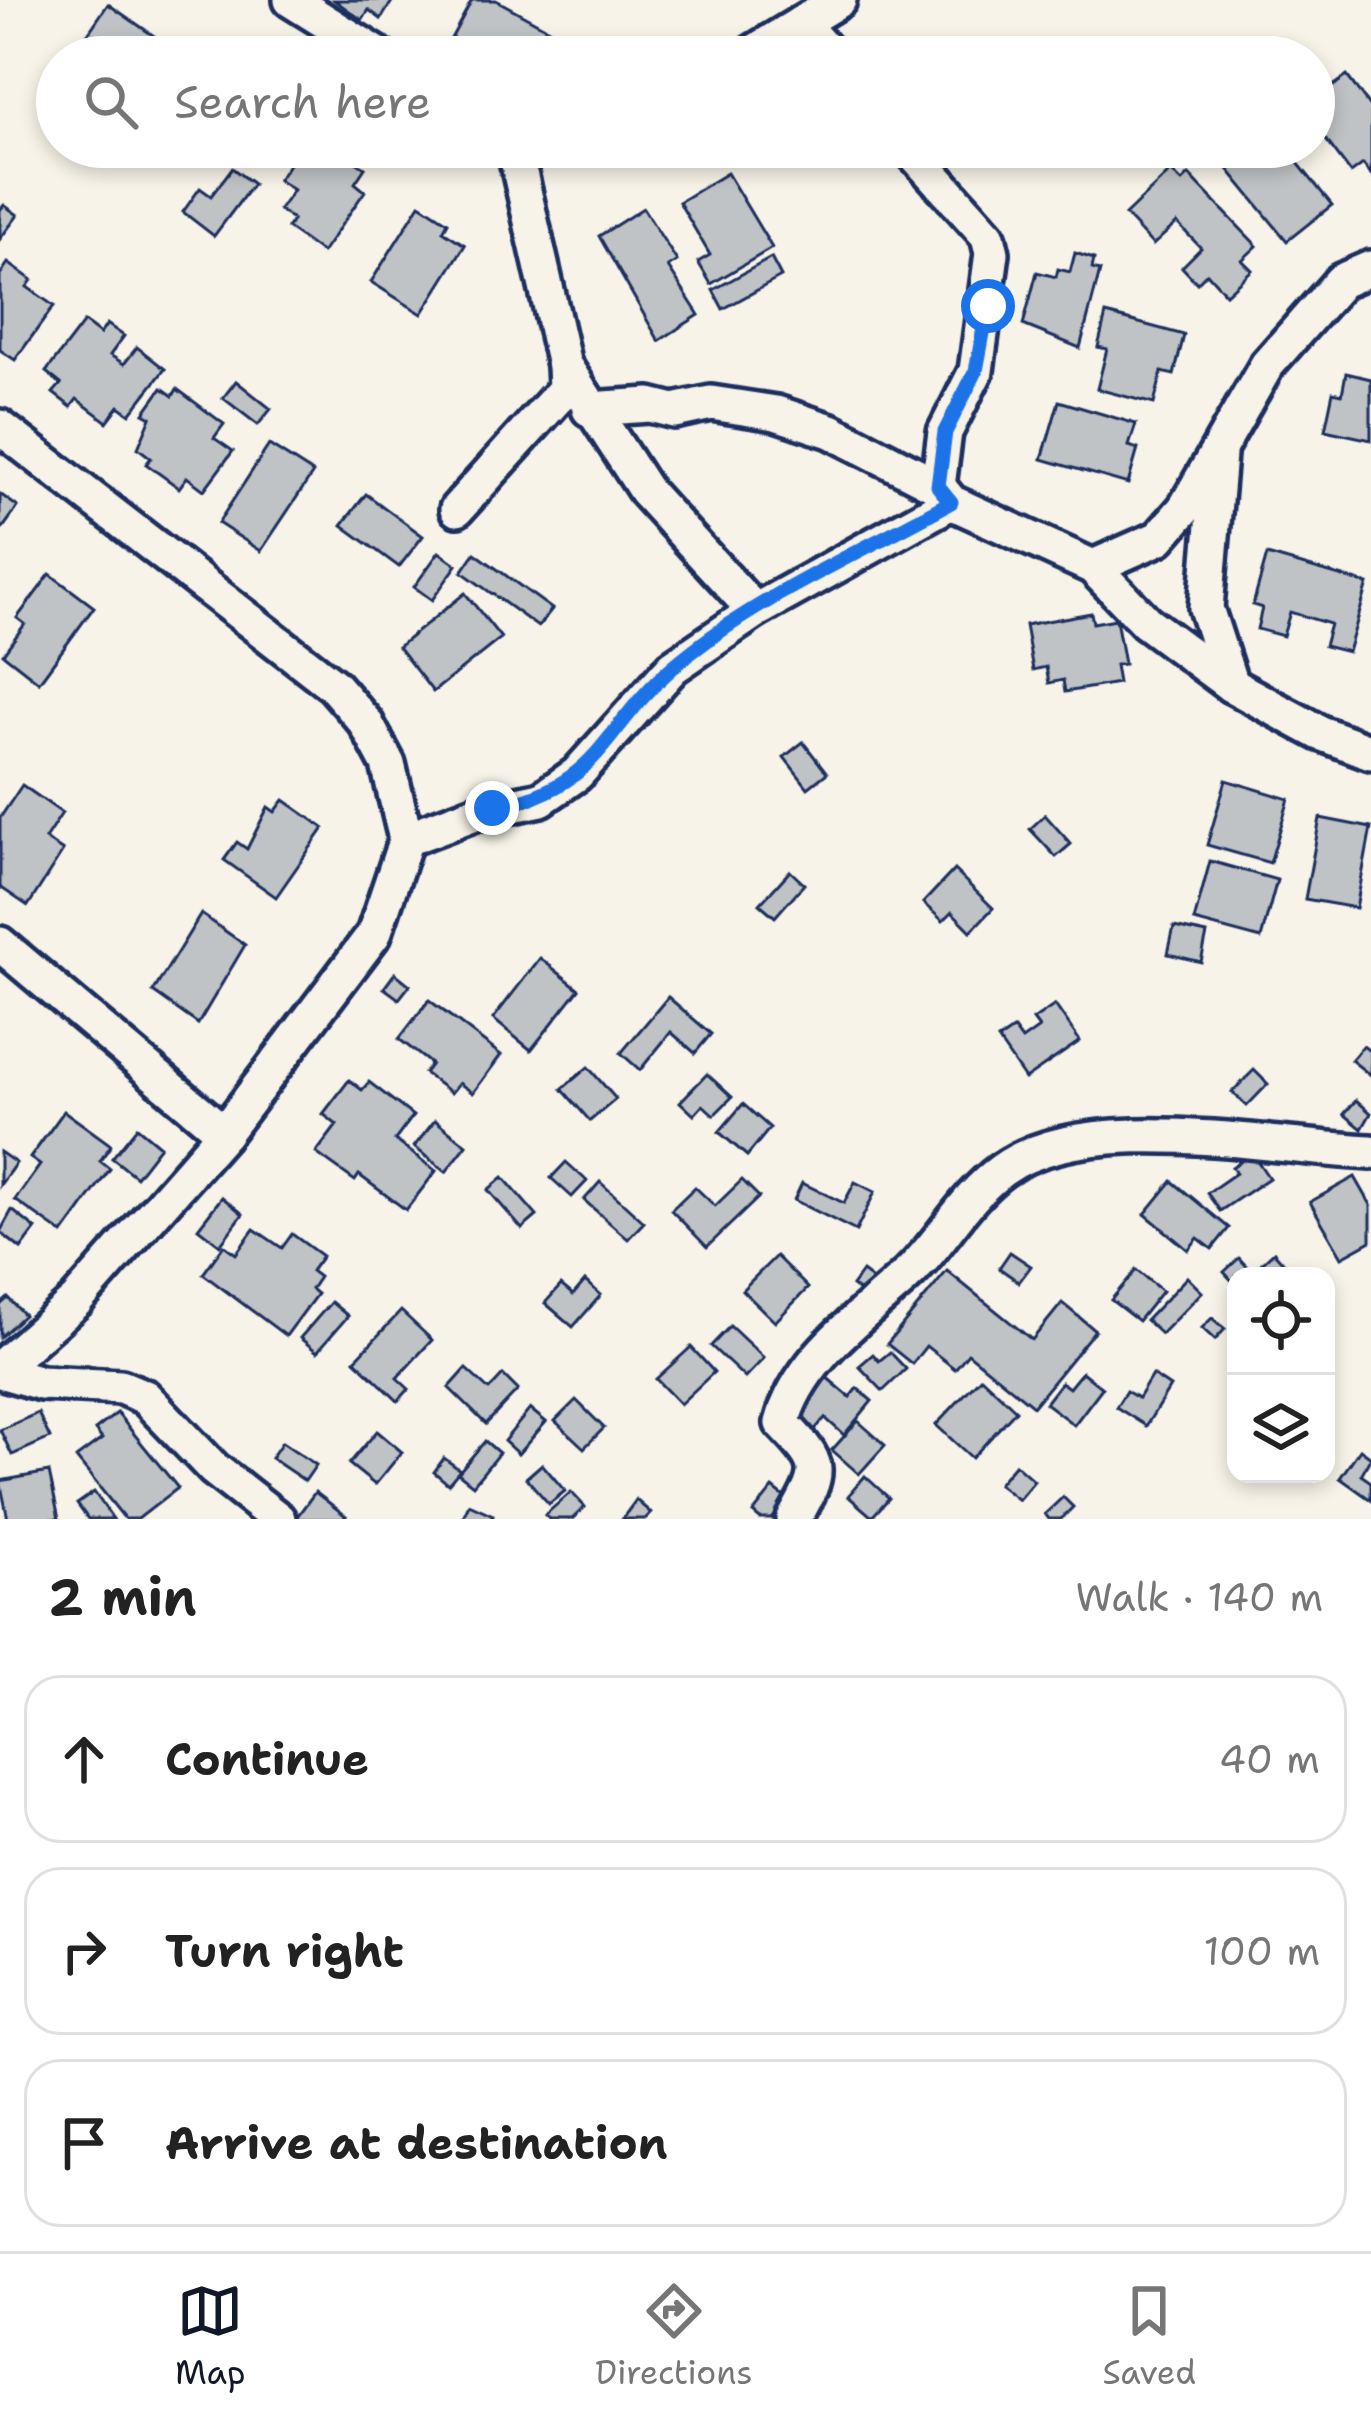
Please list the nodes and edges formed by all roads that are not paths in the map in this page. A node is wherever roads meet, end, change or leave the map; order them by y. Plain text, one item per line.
1 (291, 0) edge
2 (839, 0) edge
3 (801, 22) junction
4 (348, 36) edge
5 (779, 36) edge
6 (813, 36) edge
7 (519, 168) edge
8 (927, 168) edge
9 (1371, 268) edge
10 (564, 365) junction
11 (589, 409) junction
12 (0, 428) edge
13 (1220, 441) junction
14 (944, 494) junction
15 (457, 509) dead end
16 (1093, 567) junction
17 (755, 611) junction
18 (1231, 685) junction
19 (1371, 752) edge
20 (406, 839) junction
21 (0, 944) edge
22 (224, 1132) junction
23 (1371, 1152) edge
24 (0, 1369) edge
25 (278, 1519) edge
26 (794, 1519) edge

1 - 4 street
2 - 3 street
3 - 5 street
3 - 6 street
7 - 10 street
8 - 14 street
9 - 13 street
10 - 11 street
10 - 15 street
11 - 14 street
11 - 17 street
12 - 20 street
13 - 16 street
13 - 18 street
14 - 16 street
14 - 17 street
16 - 18 street
17 - 20 street
18 - 19 street
20 - 22 street
21 - 22 street
22 - 24 street
23 - 26 street
24 - 25 street

